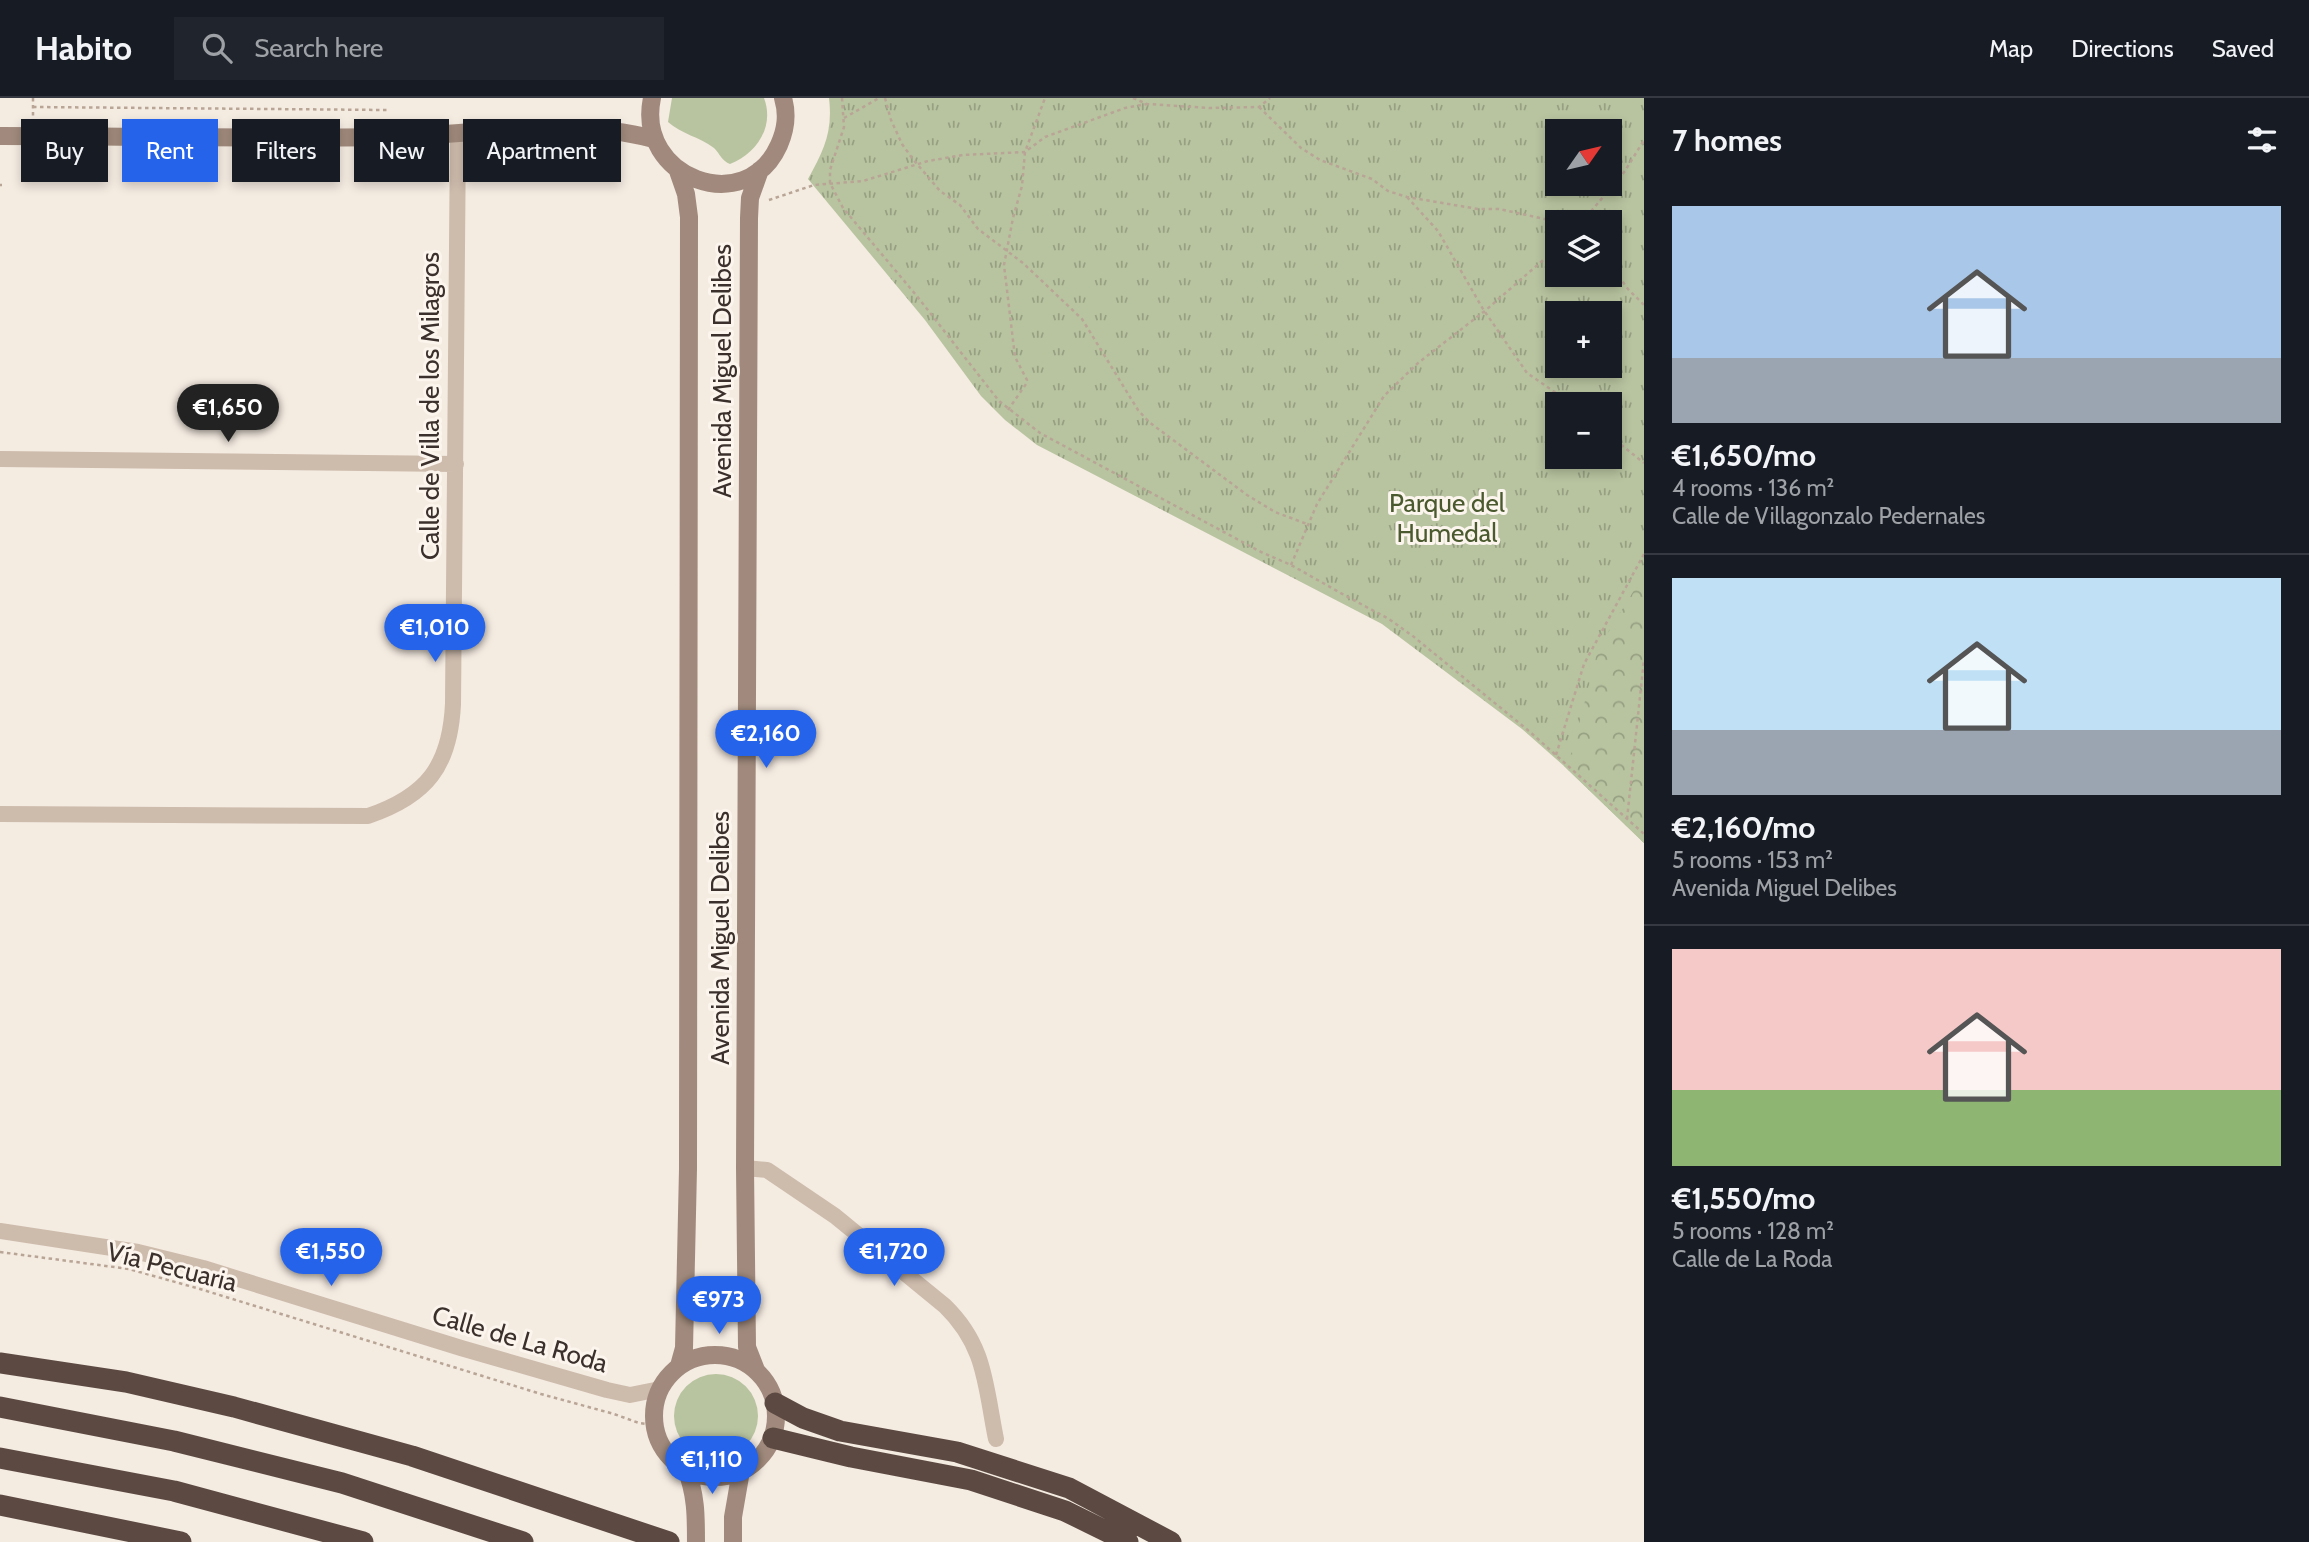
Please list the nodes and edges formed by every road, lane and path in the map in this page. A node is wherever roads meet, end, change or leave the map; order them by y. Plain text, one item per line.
1 (652, 98) edge
2 (783, 98) edge
3 (842, 98) edge
4 (879, 98) edge
5 (885, 98) edge
6 (1045, 98) edge
7 (1133, 98) edge
8 (1270, 98) edge
9 (1147, 104) junction
10 (33, 107) dead end
11 (1259, 107) junction
12 (387, 110) dead end
13 (844, 118) junction
14 (458, 133) junction
15 (0, 135) edge
16 (654, 139) junction
17 (1644, 140) edge
18 (1024, 152) junction
19 (917, 164) junction
20 (760, 170) junction
21 (678, 171) junction
22 (830, 183) junction
23 (1407, 197) junction
24 (769, 200) dead end
25 (1592, 210) edge
26 (1545, 219) edge
27 (1006, 253) junction
28 (1545, 258) edge
29 (1622, 281) edge
30 (1644, 305) edge
31 (1486, 310) junction
32 (1555, 392) edge
33 (1008, 410) junction
34 (1622, 446) edge
35 (0, 459) edge
36 (1644, 463) edge
37 (456, 464) junction
38 (1307, 524) junction
39 (1644, 554) edge
40 (1291, 565) junction
41 (1644, 659) edge
42 (1556, 755) junction
43 (0, 814) edge
44 (1627, 819) junction
45 (1644, 834) edge
46 (745, 1168) junction
47 (0, 1231) edge
48 (0, 1252) edge
49 (0, 1349) edge
50 (0, 1363) edge
51 (679, 1366) junction
52 (756, 1370) junction
53 (126, 1382) junction
54 (660, 1389) junction
55 (775, 1403) junction
56 (0, 1407) edge
57 (655, 1425) junction
58 (772, 1437) junction
59 (996, 1438) dead end
60 (0, 1458) edge
61 (686, 1469) junction
62 (741, 1471) junction
63 (0, 1505) edge
64 (64, 1517) junction
65 (636, 1531) junction
66 (108, 1542) edge
67 (181, 1542) edge
68 (363, 1542) edge
69 (523, 1542) edge
70 (661, 1542) edge
71 (669, 1542) edge
72 (696, 1542) edge
73 (733, 1542) edge
74 (1128, 1542) edge
75 (1171, 1542) edge

1 - 16 main road
2 - 20 main road, Avenida Miguel Delibes
3 - 13 path
4 - 13 path
5 - 19 path
6 - 18 path
7 - 9 path
8 - 11 path
9 - 11 path
9 - 18 path
10 - 12 path
11 - 23 path
13 - 22 path
14 - 15 main road
14 - 16 main road
14 - 37 street, Calle de Villa de los Milagros
16 - 21 main road
17 - 25 path
18 - 19 path
18 - 27 path
19 - 22 path
19 - 27 path
20 - 21 main road
20 - 46 main road, Avenida Miguel Delibes
21 - 51 main road, Avenida Miguel Delibes
22 - 24 path
22 - 33 path
23 - 26 path
23 - 31 path
27 - 33 path
27 - 38 path
28 - 31 path
29 - 30 path
31 - 32 path
31 - 38 path
33 - 40 path
34 - 36 path
35 - 37 street
37 - 43 street, Calle de Villa de los Milagros
38 - 40 path
39 - 42 path
40 - 42 path
41 - 44 path
42 - 44 path
44 - 45 path
46 - 52 main road, Avenida Miguel Delibes
46 - 59 street
47 - 54 street, Calle de La Roda
48 - 57 path, Vía Pecuaria
49 - 53 highway
50 - 53 highway
51 - 52 main road
51 - 54 main road
52 - 55 main road
53 - 65 highway
54 - 57 main road
55 - 58 main road
55 - 75 highway
56 - 69 highway
57 - 61 main road
58 - 62 main road
58 - 74 highway
60 - 68 highway
61 - 62 main road
61 - 72 main road
62 - 73 main road
63 - 64 highway
64 - 66 highway
64 - 67 highway
65 - 70 highway
65 - 71 highway

